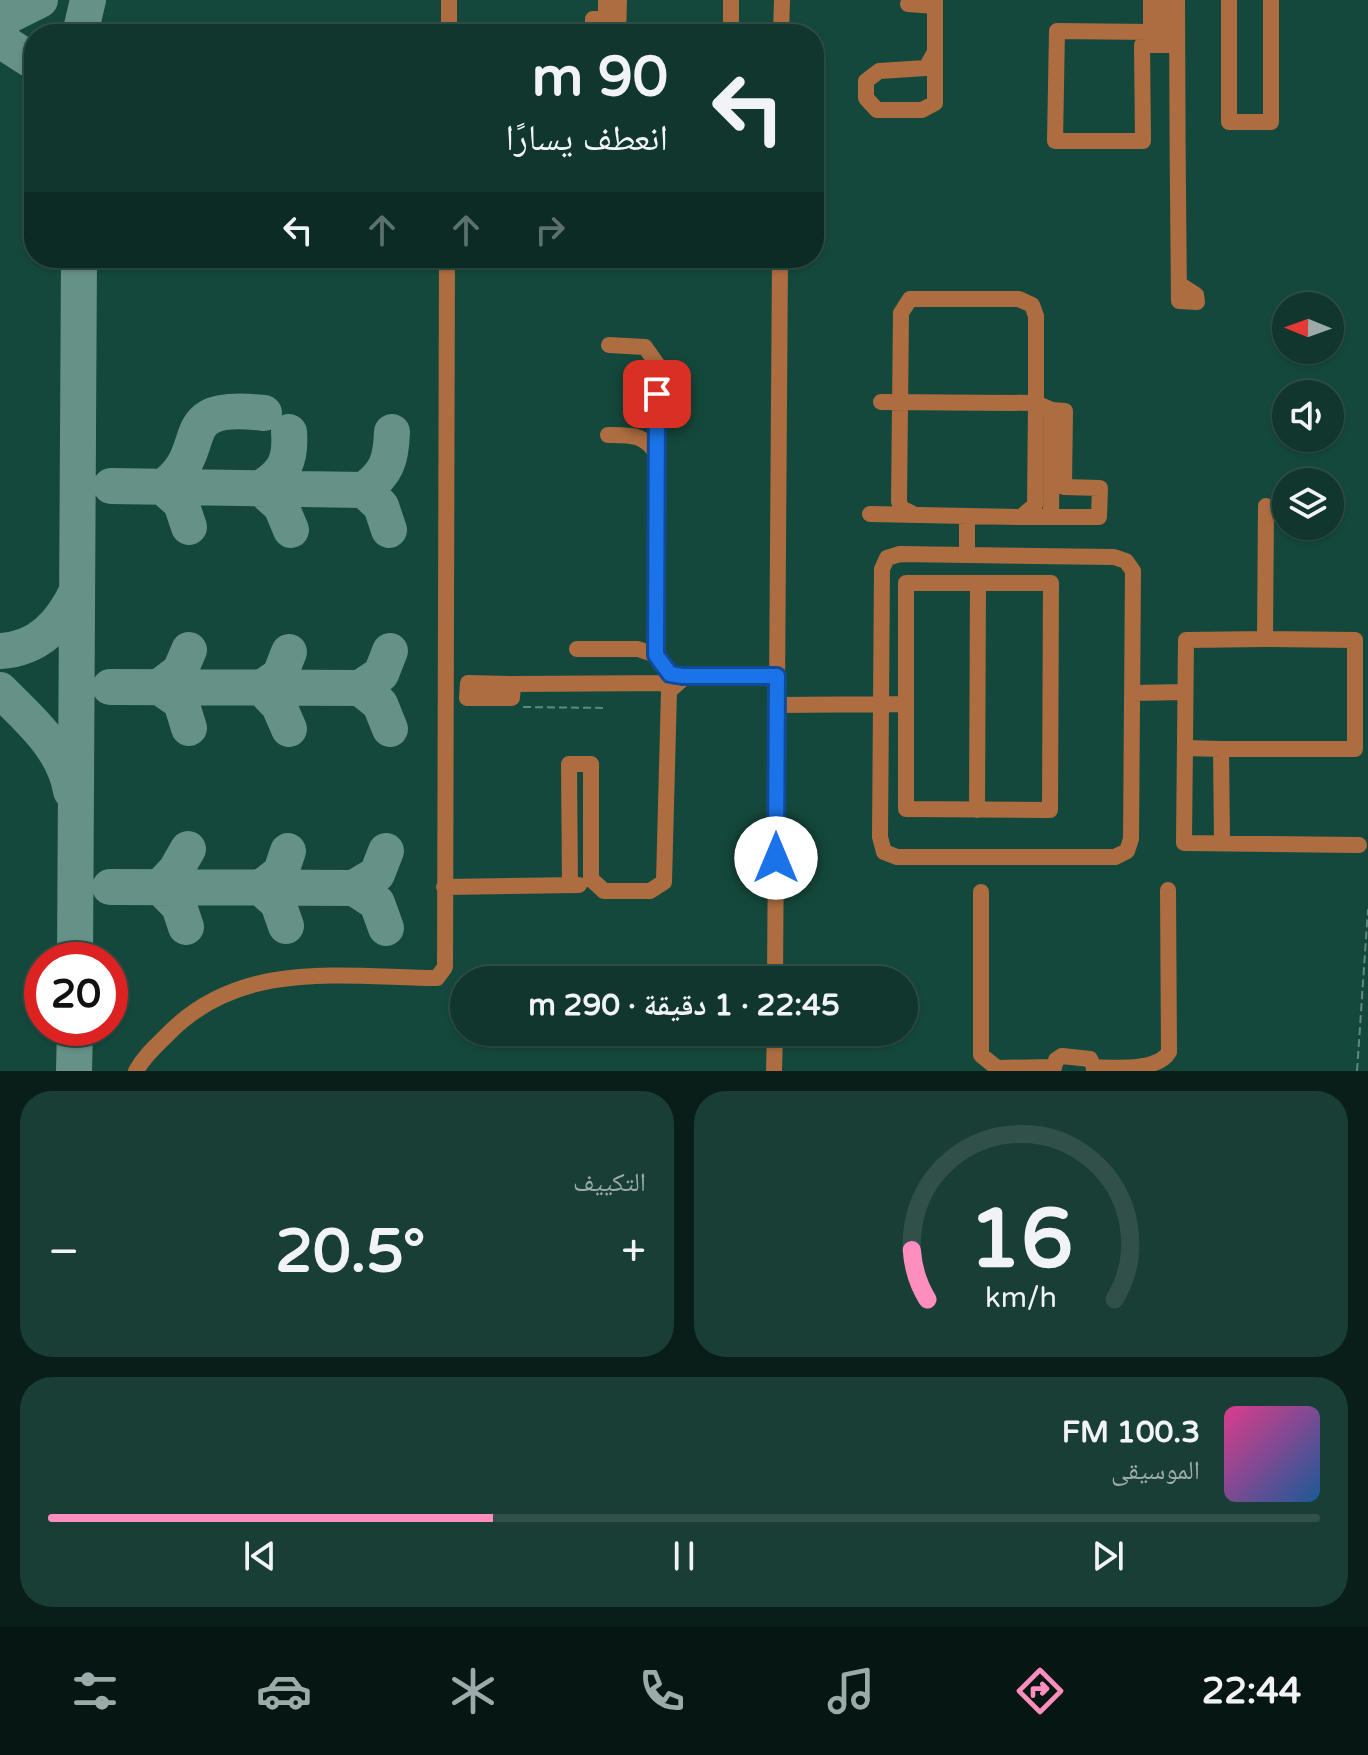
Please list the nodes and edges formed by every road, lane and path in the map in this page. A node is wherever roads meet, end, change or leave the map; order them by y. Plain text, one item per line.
1 (449, 0) edge
2 (606, 0) edge
3 (619, 0) edge
4 (731, 0) edge
5 (782, 0) edge
6 (1151, 0) edge
7 (1165, 0) edge
8 (1177, 0) edge
9 (1229, 0) edge
10 (1271, 0) edge
11 (935, 3) edge
12 (908, 4) dead end
13 (449, 24) edge
14 (606, 24) edge
15 (618, 24) edge
16 (731, 24) edge
17 (781, 24) edge
18 (1177, 45) junction
19 (935, 52) junction
20 (447, 268) edge
21 (780, 268) edge
22 (1179, 284) dead end
23 (609, 345) dead end
24 (900, 401) junction
25 (881, 402) dead end
26 (1036, 403) junction
27 (1052, 410) junction
28 (608, 435) dead end
29 (657, 455) junction
30 (1266, 506) dead end
31 (870, 514) dead end
32 (915, 515) junction
33 (967, 516) junction
34 (1021, 517) junction
35 (1051, 517) junction
36 (967, 555) junction
37 (978, 583) junction
38 (1265, 639) junction
39 (577, 649) dead end
40 (656, 655) junction
41 (777, 676) junction
42 (680, 680) junction
43 (655, 683) junction
44 (513, 684) dead end
45 (1185, 692) junction
46 (1132, 693) junction
47 (881, 704) junction
48 (906, 704) junction
49 (777, 705) junction
50 (518, 707) dead end
51 (606, 708) dead end
52 (1186, 748) junction
53 (1221, 749) junction
54 (977, 810) junction
55 (1222, 843) junction
56 (1359, 845) dead end
57 (570, 885) junction
58 (596, 885) junction
59 (444, 887) junction
60 (1168, 890) dead end
61 (981, 892) dead end
62 (1368, 909) edge
63 (775, 966) edge
64 (775, 1046) edge
65 (1053, 1069) edge
66 (1094, 1069) edge
67 (136, 1071) edge
68 (774, 1071) edge
69 (1357, 1071) edge

1 - 13 lane
2 - 14 lane
3 - 15 lane
4 - 16 lane
5 - 17 lane
6 - 18 lane
7 - 18 lane
8 - 18 lane
9 - 10 lane
11 - 12 lane
11 - 19 lane
18 - 22 lane
19 - 19 lane
20 - 59 lane
21 - 41 lane
23 - 29 lane
24 - 25 lane
24 - 26 lane
24 - 26 lane
24 - 32 lane
26 - 27 lane
26 - 34 lane
27 - 35 lane
27 - 35 lane
28 - 29 lane
29 - 40 lane
30 - 38 lane
31 - 32 lane
32 - 33 lane
33 - 34 lane
33 - 36 lane
34 - 35 lane
36 - 46 lane
36 - 47 lane
37 - 48 lane
37 - 54 lane
37 - 54 lane
38 - 45 lane
38 - 53 lane
39 - 40 lane
40 - 42 lane
40 - 43 lane
41 - 42 lane
41 - 49 lane
42 - 43 lane
42 - 58 lane
43 - 44 lane
45 - 46 lane
45 - 52 lane
46 - 47 lane
47 - 48 lane
47 - 49 lane
48 - 54 lane
49 - 63 lane
50 - 51 path
52 - 53 lane
52 - 55 lane
53 - 55 lane
55 - 56 lane
57 - 58 lane
57 - 58 lane
57 - 59 lane
59 - 67 lane
60 - 66 lane
61 - 65 lane
62 - 69 path
64 - 68 lane
65 - 66 lane

